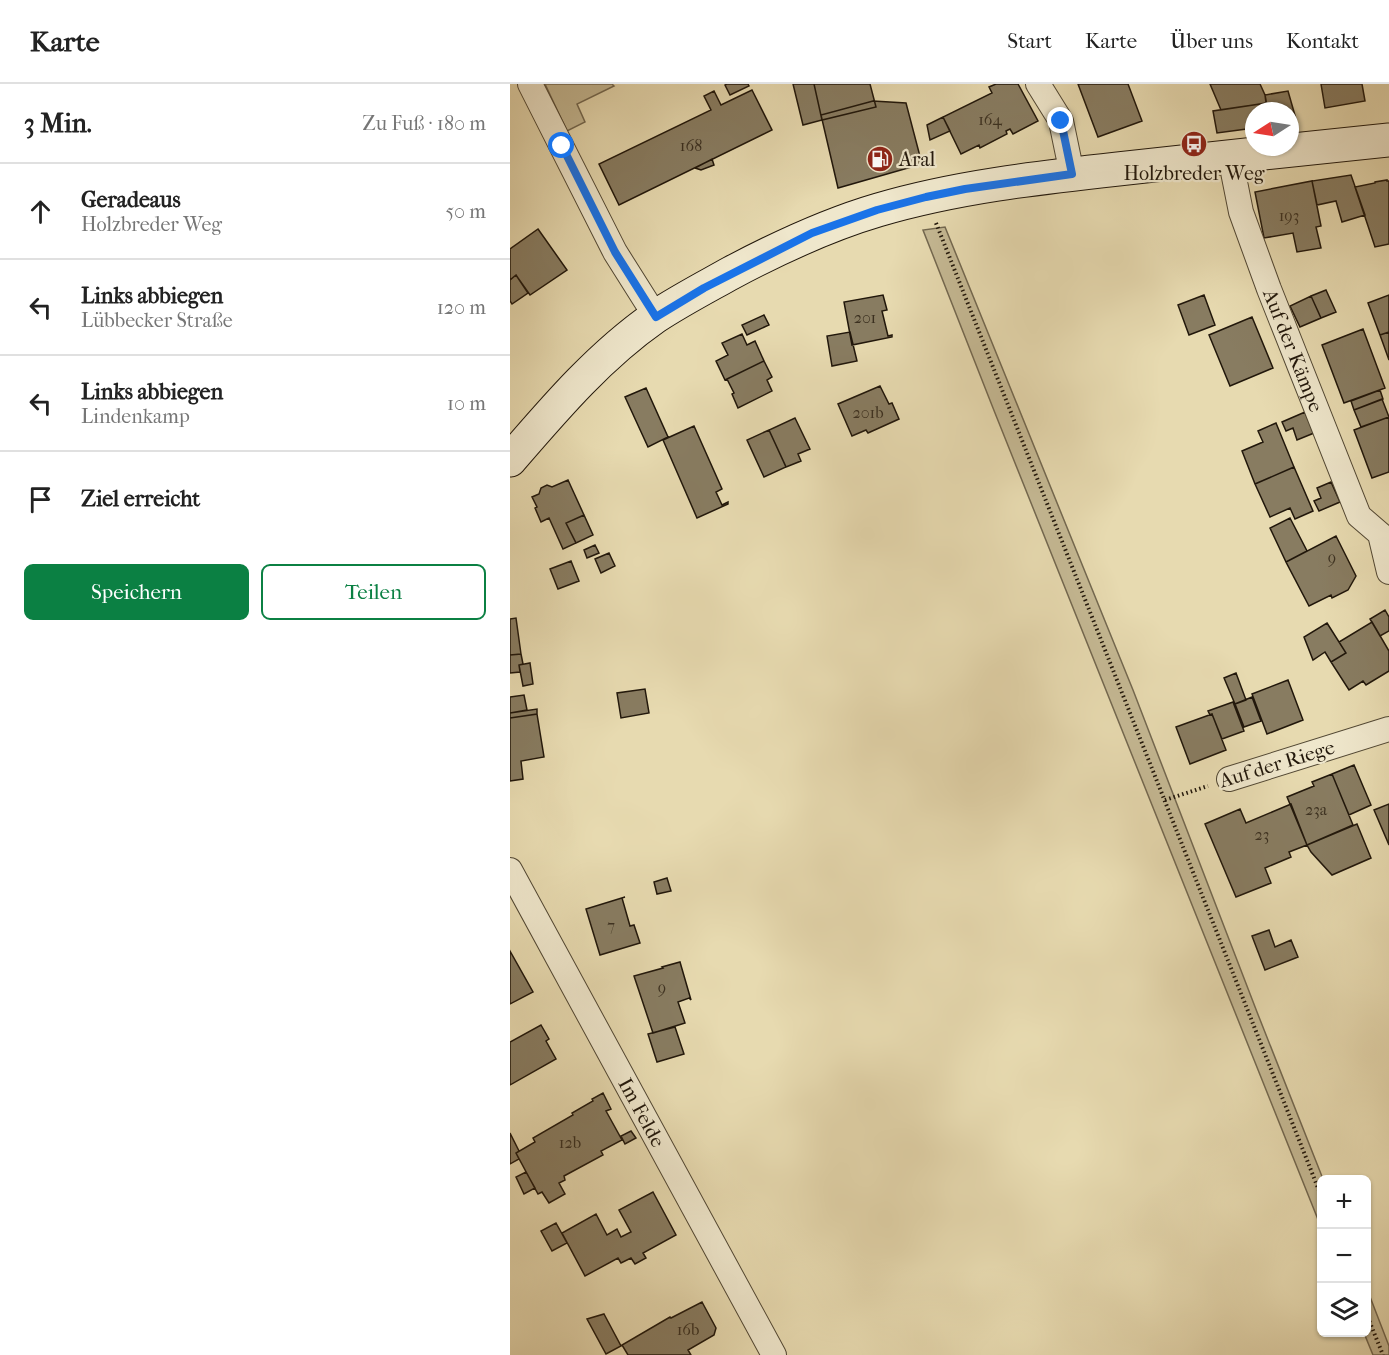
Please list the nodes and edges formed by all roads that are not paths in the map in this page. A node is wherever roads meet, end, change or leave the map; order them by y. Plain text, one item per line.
1 (530, 84) edge
2 (1038, 84) edge
3 (1389, 140) edge
4 (1230, 157) junction
5 (1072, 174) junction
6 (656, 317) junction
7 (510, 460) edge
8 (1384, 531) edge
9 (1389, 572) edge
10 (1389, 729) edge
11 (1229, 779) road end
12 (510, 870) edge
13 (774, 1355) edge

1 - 6 street
2 - 5 street
3 - 4 main road
4 - 5 main road
4 - 8 street, Auf der Kämpe
5 - 6 main road
6 - 7 main road
8 - 9 street, Auf der Kämpe
10 - 11 street, Auf der Riege
12 - 13 street, Im Felde

